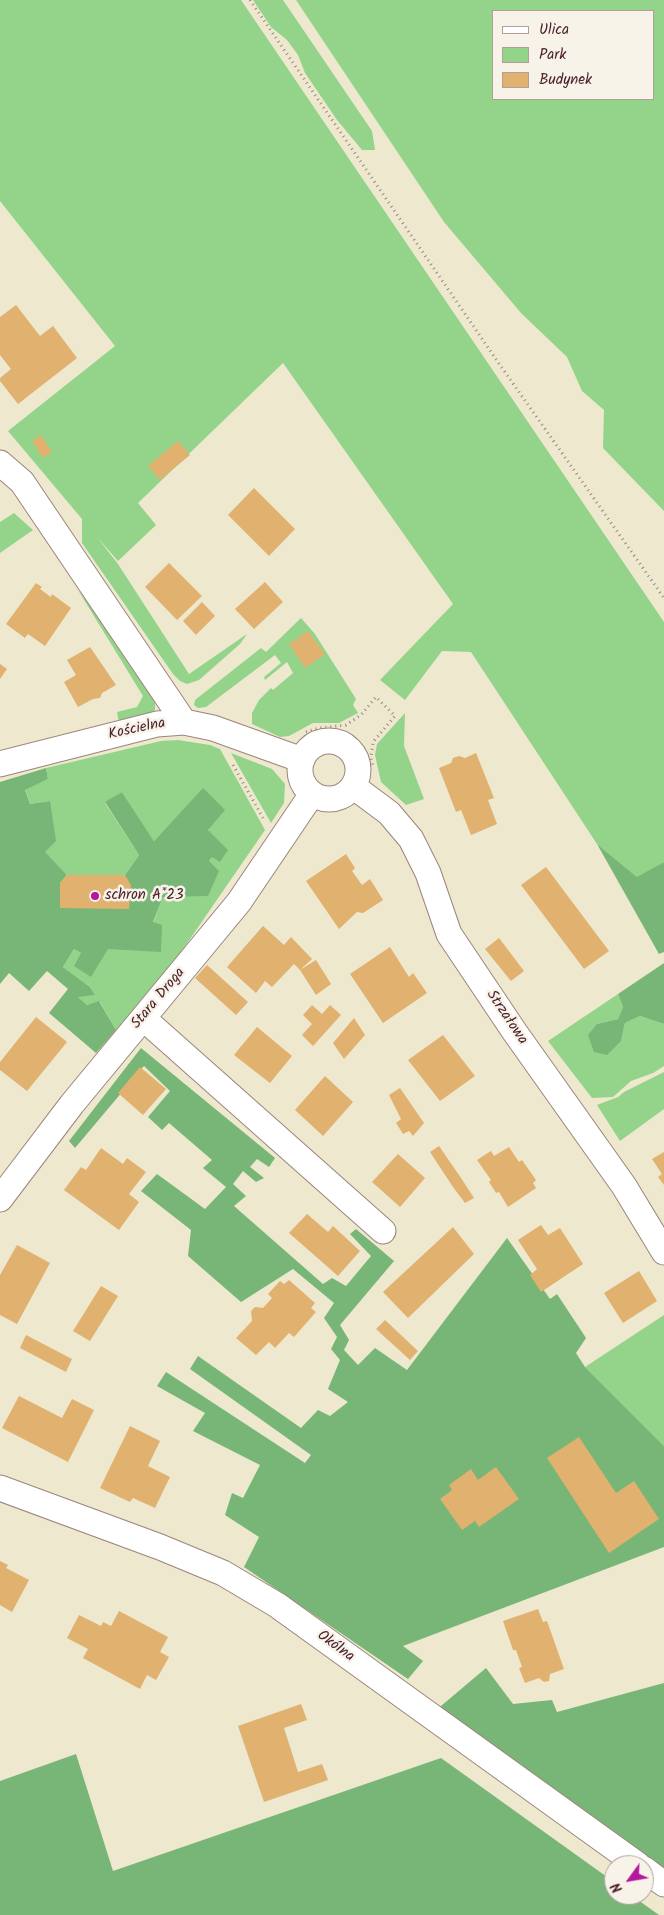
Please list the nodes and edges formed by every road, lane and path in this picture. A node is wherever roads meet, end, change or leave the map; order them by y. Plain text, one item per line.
1 (250, 0) edge
2 (0, 463) edge
3 (664, 598) edge
4 (184, 722) junction
5 (302, 760) junction
6 (232, 763) dead end
7 (0, 764) edge
8 (354, 787) junction
9 (312, 794) junction
10 (266, 822) dead end
11 (143, 1018) junction
12 (0, 1199) edge
13 (383, 1232) dead end
14 (664, 1252) edge
15 (0, 1488) edge
16 (624, 1855) edge

1 - 3 path
2 - 4 street
4 - 5 street, Kościelna
4 - 7 street, Kościelna
5 - 8 street
5 - 9 street
6 - 10 path
8 - 9 street
8 - 14 street, Strzałowa
9 - 11 street, Stara Droga
11 - 12 street, Stara Droga
11 - 13 street
15 - 16 street, Okólna

